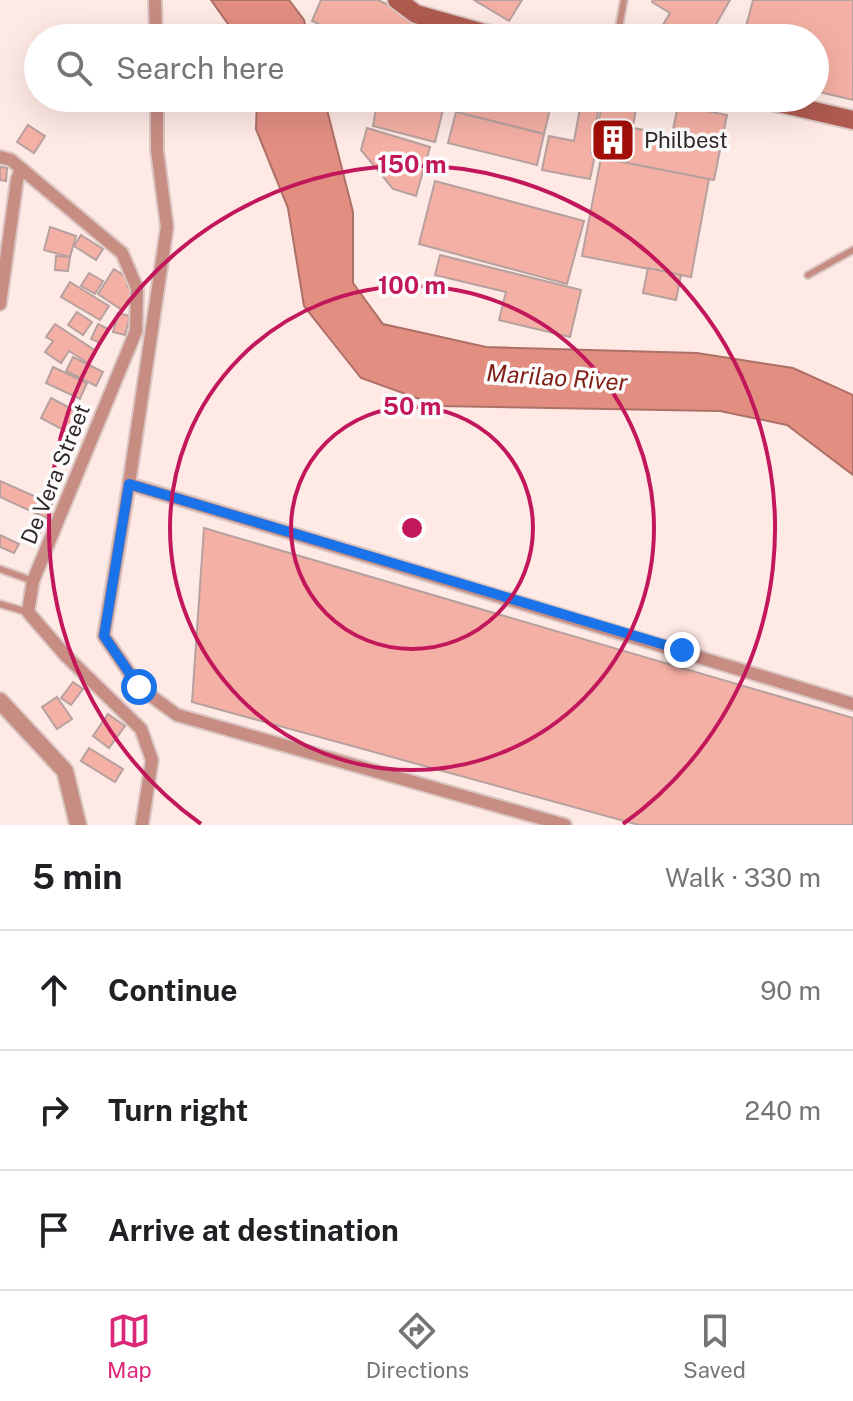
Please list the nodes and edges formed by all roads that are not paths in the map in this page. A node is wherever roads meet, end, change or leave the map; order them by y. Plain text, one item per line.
1 (155, 0) edge
2 (397, 0) edge
3 (624, 0) edge
4 (156, 24) edge
5 (451, 24) edge
6 (620, 24) edge
7 (157, 112) edge
8 (818, 112) edge
9 (853, 120) edge
10 (0, 157) edge
11 (21, 169) junction
12 (853, 250) edge
13 (808, 275) dead end
14 (0, 304) edge
15 (129, 484) junction
16 (0, 569) edge
17 (33, 581) junction
18 (0, 604) edge
19 (28, 612) junction
20 (0, 701) edge
21 (853, 704) edge
22 (78, 825) edge
23 (142, 825) edge
24 (565, 825) edge

1 - 4 street
2 - 5 main road
3 - 6 lane
7 - 15 street
8 - 9 main road
10 - 11 street, De Vera Street
11 - 14 street
11 - 17 street, De Vera Street
12 - 13 lane
15 - 21 street
15 - 24 street
16 - 17 lane
17 - 19 street, De Vera Street
18 - 19 lane
19 - 23 street
20 - 22 street

